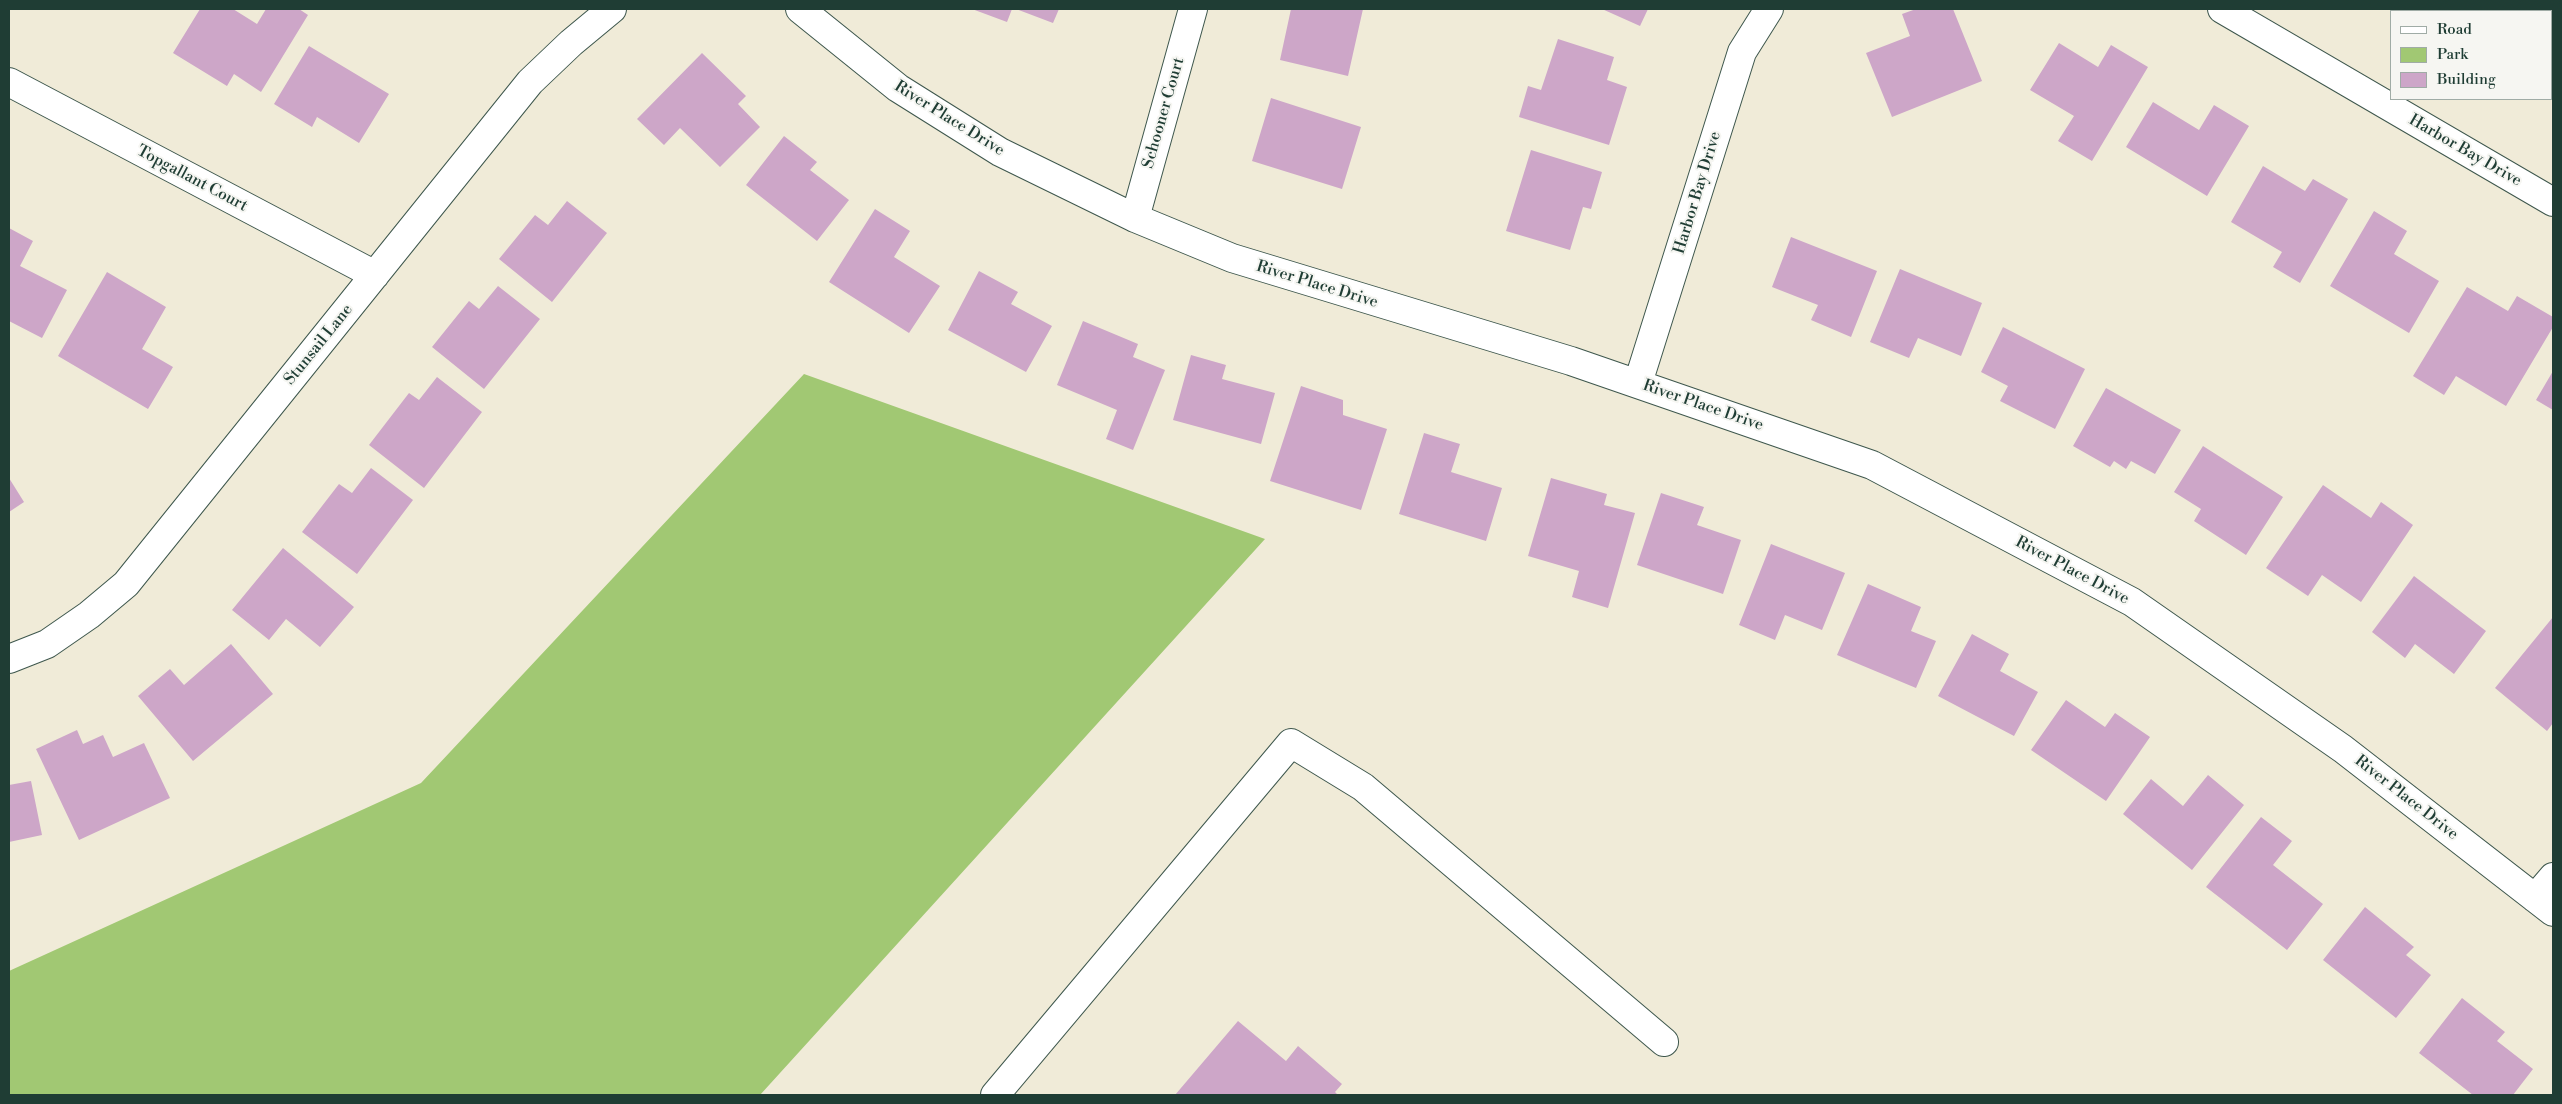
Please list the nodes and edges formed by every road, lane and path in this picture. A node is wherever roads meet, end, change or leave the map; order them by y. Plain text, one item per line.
1 (612, 9) edge
2 (800, 9) edge
3 (1193, 9) edge
4 (1769, 9) edge
5 (2222, 9) edge
6 (9, 82) edge
7 (2553, 202) edge
8 (1135, 218) junction
9 (375, 275) junction
10 (1638, 383) junction
11 (9, 659) edge
12 (2553, 877) edge
13 (2544, 905) edge
14 (1664, 1042) dead end
15 (995, 1095) edge

1 - 9 street, Stunsail Lane
2 - 8 street, River Place Drive
3 - 8 street, Schooner Court
4 - 10 street, Harbor Bay Drive
5 - 7 street, Harbor Bay Drive
6 - 9 street, Topgallant Court
8 - 10 street, River Place Drive
9 - 11 street, Stunsail Lane
10 - 13 street, River Place Drive
12 - 13 street
14 - 15 street

